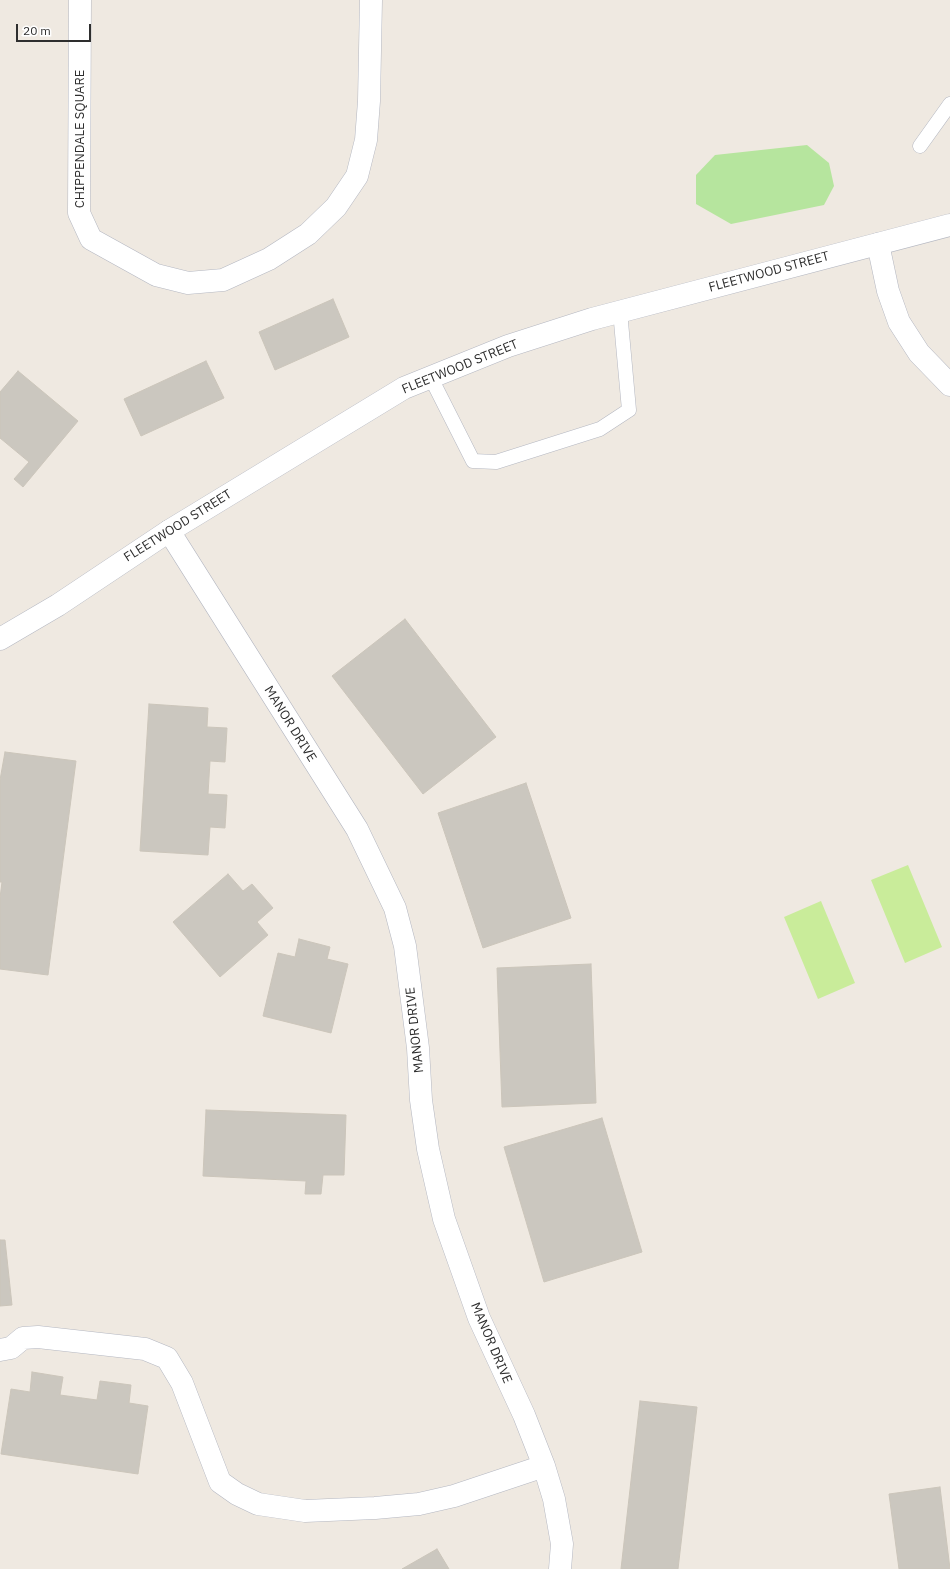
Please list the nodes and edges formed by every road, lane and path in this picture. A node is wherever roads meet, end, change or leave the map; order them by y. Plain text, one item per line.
1 (80, 0) edge
2 (371, 0) edge
3 (950, 104) edge
4 (920, 146) dead end
5 (950, 225) edge
6 (878, 244) junction
7 (620, 311) junction
8 (431, 378) junction
9 (950, 385) edge
10 (169, 531) junction
11 (0, 640) edge
12 (0, 1350) edge
13 (544, 1466) junction
14 (560, 1569) edge

1 - 2 street, CHIPPENDALE SQUARE
3 - 4 lane
5 - 6 street, FLEETWOOD STREET
6 - 7 street, FLEETWOOD STREET
6 - 9 street
7 - 8 street, FLEETWOOD STREET
7 - 8 lane
8 - 10 street, FLEETWOOD STREET
10 - 11 street, FLEETWOOD STREET
10 - 13 street, MANOR DRIVE
12 - 13 street
13 - 14 street, MANOR DRIVE

